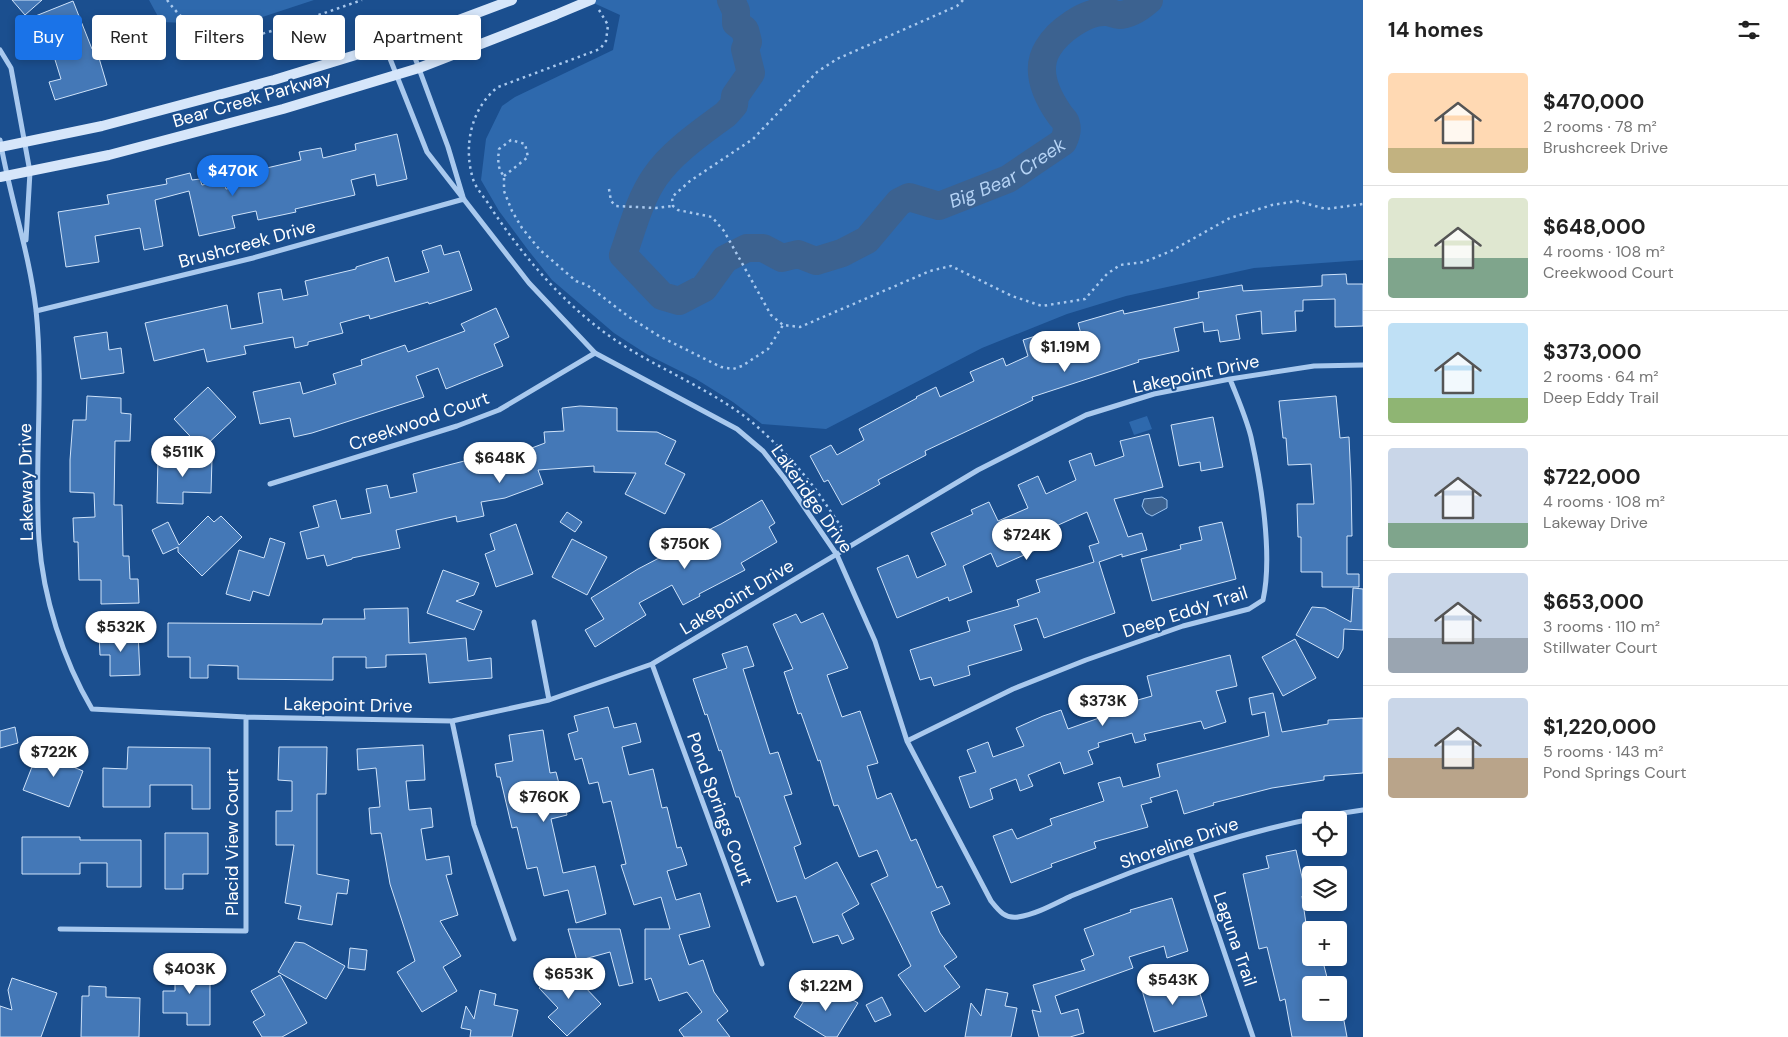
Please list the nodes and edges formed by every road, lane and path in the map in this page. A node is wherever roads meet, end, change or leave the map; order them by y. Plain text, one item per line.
1 (167, 0) edge
2 (362, 0) edge
3 (512, 0) edge
4 (962, 0) edge
5 (593, 4) edge
6 (472, 15) edge
7 (0, 50) edge
8 (355, 55) edge
9 (391, 60) edge
10 (416, 60) edge
11 (419, 68) junction
12 (397, 76) junction
13 (26, 142) junction
14 (0, 145) edge
15 (30, 172) junction
16 (504, 176) junction
17 (3, 177) edge
18 (609, 188) dead end
19 (464, 199) junction
20 (1363, 204) edge
21 (672, 206) junction
22 (26, 246) junction
23 (36, 311) junction
24 (783, 325) junction
25 (595, 353) junction
26 (1363, 365) edge
27 (1230, 378) junction
28 (270, 484) dead end
29 (840, 532) dead end
30 (836, 554) junction
31 (534, 622) dead end
32 (652, 664) junction
33 (550, 700) junction
34 (92, 709) joint
35 (246, 717) junction
36 (452, 722) junction
37 (907, 741) junction
38 (1363, 810) edge
39 (1190, 850) junction
40 (1008, 917) joint
41 (60, 929) dead end
42 (514, 939) dead end
43 (762, 964) dead end
44 (1253, 1037) edge

1 - 2 path
3 - 6 main road, Bear Creek Parkway
4 - 21 path
5 - 11 main road, Bear Creek Parkway, bridge
5 - 29 path
7 - 13 street, Lakeway Drive
8 - 13 main road, Bear Creek Parkway
9 - 12 street, Lakeridge Drive
10 - 11 street, Lakeridge Drive
11 - 12 main road, Bear Creek Parkway
11 - 19 street, Lakeridge Drive
12 - 15 main road, Bear Creek Parkway
12 - 19 street, Lakeridge Drive
13 - 14 main road, Bear Creek Parkway
13 - 15 street, Lakeway Drive
14 - 17 street, Lakeway Drive
15 - 17 main road, Bear Creek Parkway
15 - 22 street, Lakeway Drive
16 - 16 path
16 - 24 path
17 - 22 street, Lakeway Drive
18 - 21 path
19 - 23 street, Brushcreek Drive
19 - 25 street, Lakeridge Drive
20 - 24 path
21 - 24 path
22 - 23 street, Lakeway Drive
23 - 34 street, Lakeway Drive
25 - 28 street, Creekwood Court
25 - 30 street, Lakeridge Drive
26 - 27 street, Lakepoint Drive
27 - 30 street, Lakepoint Drive
27 - 37 street, Deep Eddy Trail
30 - 32 street, Lakepoint Drive
30 - 37 street, Lakeridge Drive
31 - 33 street
32 - 33 street, Lakepoint Drive
32 - 43 street, Pond Springs Court
33 - 36 street, Lakepoint Drive
34 - 35 street, Lakepoint Drive
35 - 36 street, Lakepoint Drive
35 - 41 street, Placid View Court
36 - 42 street
37 - 40 street, Lakeridge Drive
38 - 39 street, Shoreline Drive
39 - 40 street, Shoreline Drive
39 - 44 street, Laguna Trail

